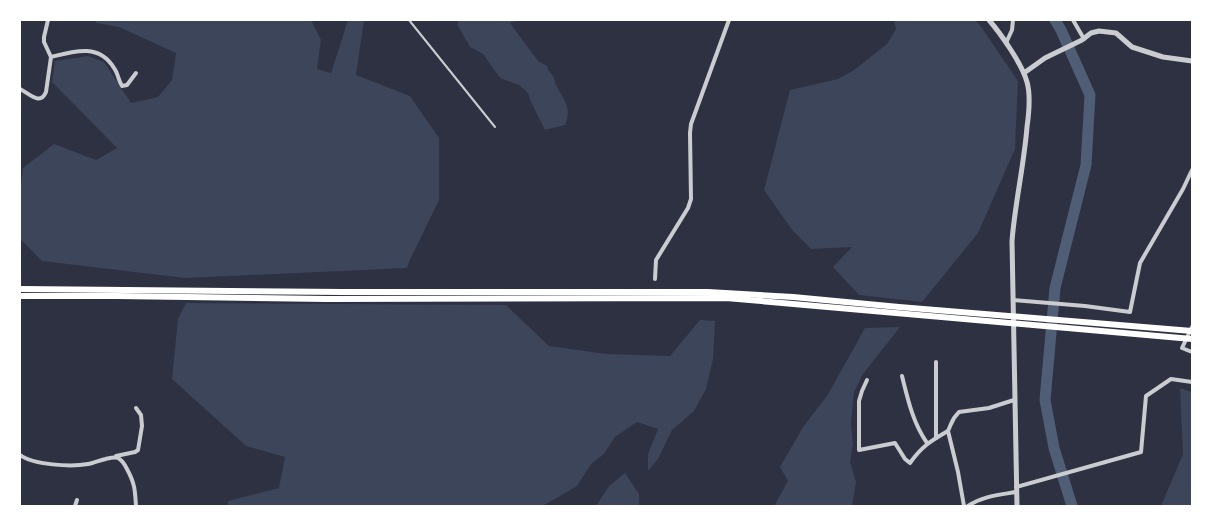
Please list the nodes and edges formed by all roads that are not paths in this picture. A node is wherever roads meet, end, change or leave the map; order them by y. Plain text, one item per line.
1 (48, 20) edge
2 (409, 20) edge
3 (729, 20) edge
4 (988, 20) edge
5 (1013, 20) edge
6 (1073, 20) edge
7 (1083, 39) junction
8 (1006, 43) junction
9 (51, 57) junction
10 (1192, 61) edge
11 (136, 73) dead end
12 (1024, 73) junction
13 (20, 89) edge
14 (495, 127) dead end
15 (1192, 170) edge
16 (655, 279) dead end
17 (20, 289) edge
18 (20, 296) edge
19 (1013, 300) junction
20 (898, 310) junction
21 (1192, 327) edge
22 (1192, 331) edge
23 (1192, 339) edge
24 (1192, 352) edge
25 (936, 362) dead end
26 (902, 376) dead end
27 (867, 380) dead end
28 (1192, 382) edge
29 (1014, 400) junction
30 (136, 408) dead end
31 (948, 431) junction
32 (936, 438) junction
33 (927, 443) junction
34 (20, 455) edge
35 (114, 457) junction
36 (1016, 490) junction
37 (77, 500) dead end
38 (75, 506) edge
39 (136, 506) edge
40 (964, 506) edge
41 (968, 506) edge
42 (1017, 506) edge

1 - 9 street
2 - 14 lane
3 - 16 street
4 - 8 street
5 - 8 street
6 - 7 street
7 - 10 street
7 - 12 street
8 - 12 street
9 - 11 street
9 - 13 street
12 - 19 street
15 - 19 street
17 - 20 highway
18 - 20 highway
19 - 29 street
20 - 22 highway
20 - 23 highway
21 - 24 street
25 - 32 street
26 - 33 street
27 - 33 street
28 - 36 street
29 - 31 street
29 - 36 street
30 - 35 street
31 - 32 street
31 - 40 street
32 - 33 street
34 - 35 street
35 - 39 street
36 - 41 street
36 - 42 street
37 - 38 street

